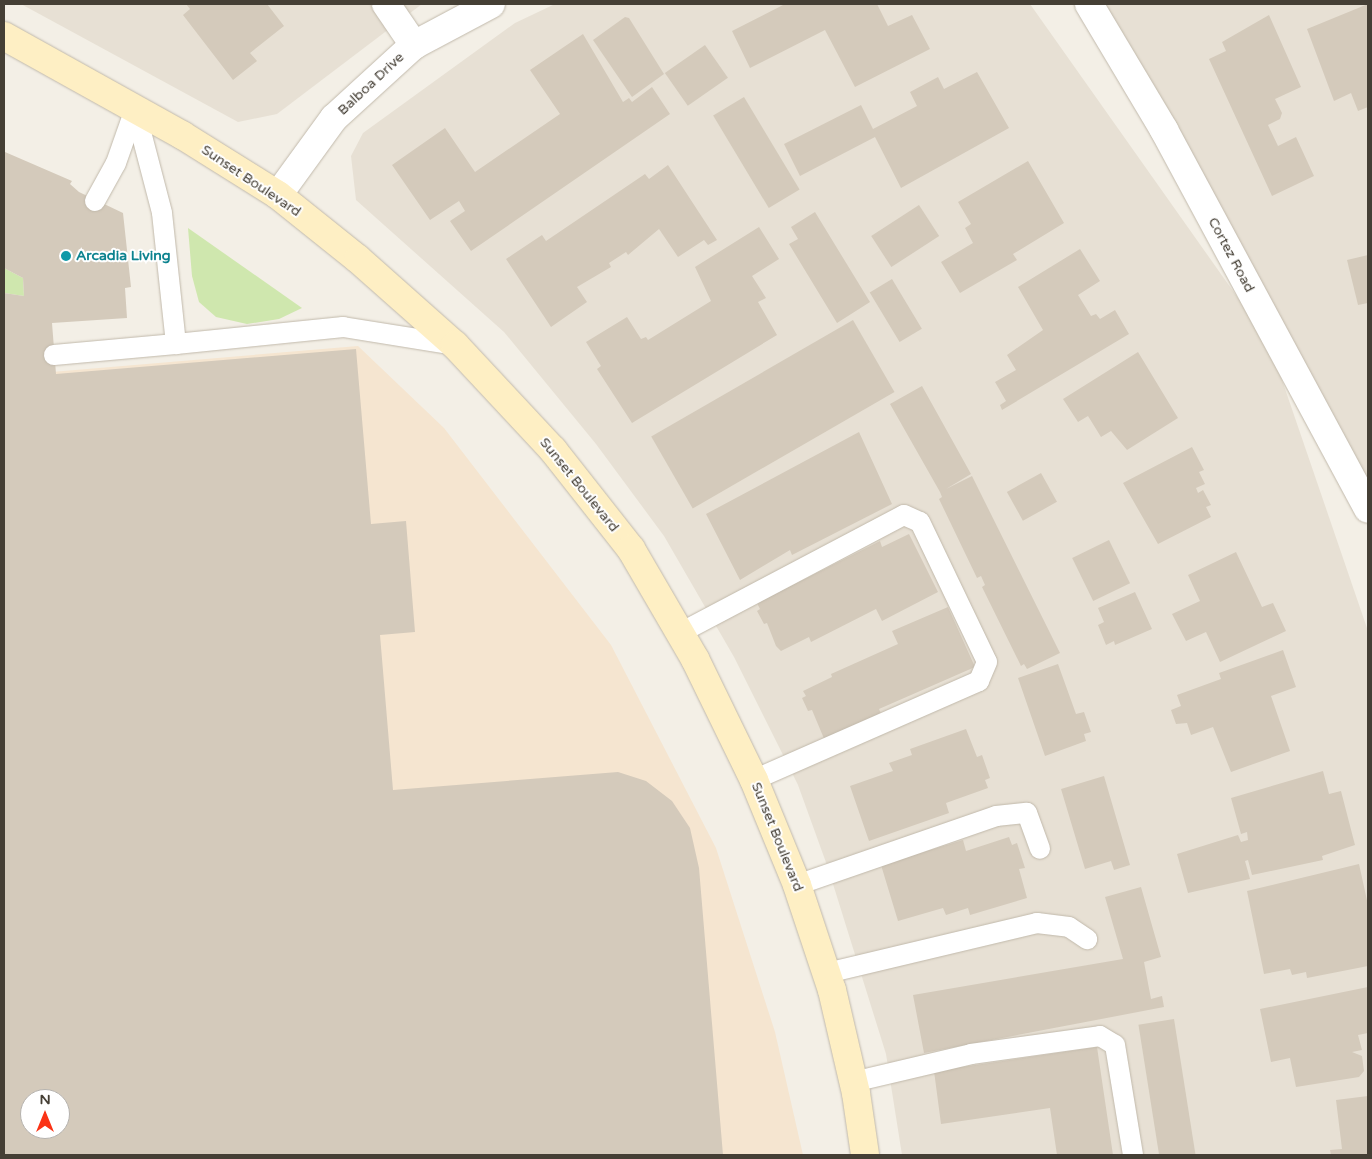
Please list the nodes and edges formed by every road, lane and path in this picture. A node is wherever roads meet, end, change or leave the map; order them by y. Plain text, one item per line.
1 (386, 4) edge
2 (491, 4) edge
3 (1089, 4) edge
4 (4, 36) edge
5 (414, 45) junction
6 (136, 109) junction
7 (278, 195) junction
8 (95, 202) dead end
9 (176, 344) junction
10 (455, 345) junction
11 (54, 355) dead end
12 (1368, 509) edge
13 (680, 633) junction
14 (754, 780) junction
15 (1040, 849) dead end
16 (797, 885) junction
17 (1087, 939) dead end
18 (827, 973) junction
19 (853, 1082) junction
20 (864, 1155) edge
21 (1133, 1155) edge

1 - 5 street
2 - 5 street, Balboa Drive
3 - 12 street, Cortez Road
4 - 6 main road, Sunset Boulevard
5 - 7 street, Balboa Drive
6 - 7 main road, Sunset Boulevard
6 - 8 lane
6 - 9 lane
7 - 10 main road, Sunset Boulevard
9 - 10 lane
9 - 11 lane
10 - 13 main road, Sunset Boulevard
13 - 14 main road, Sunset Boulevard
13 - 14 lane
14 - 16 main road, Sunset Boulevard
15 - 16 lane
16 - 18 main road, Sunset Boulevard
17 - 18 lane
18 - 19 main road, Sunset Boulevard
19 - 20 main road, Sunset Boulevard
19 - 21 lane

